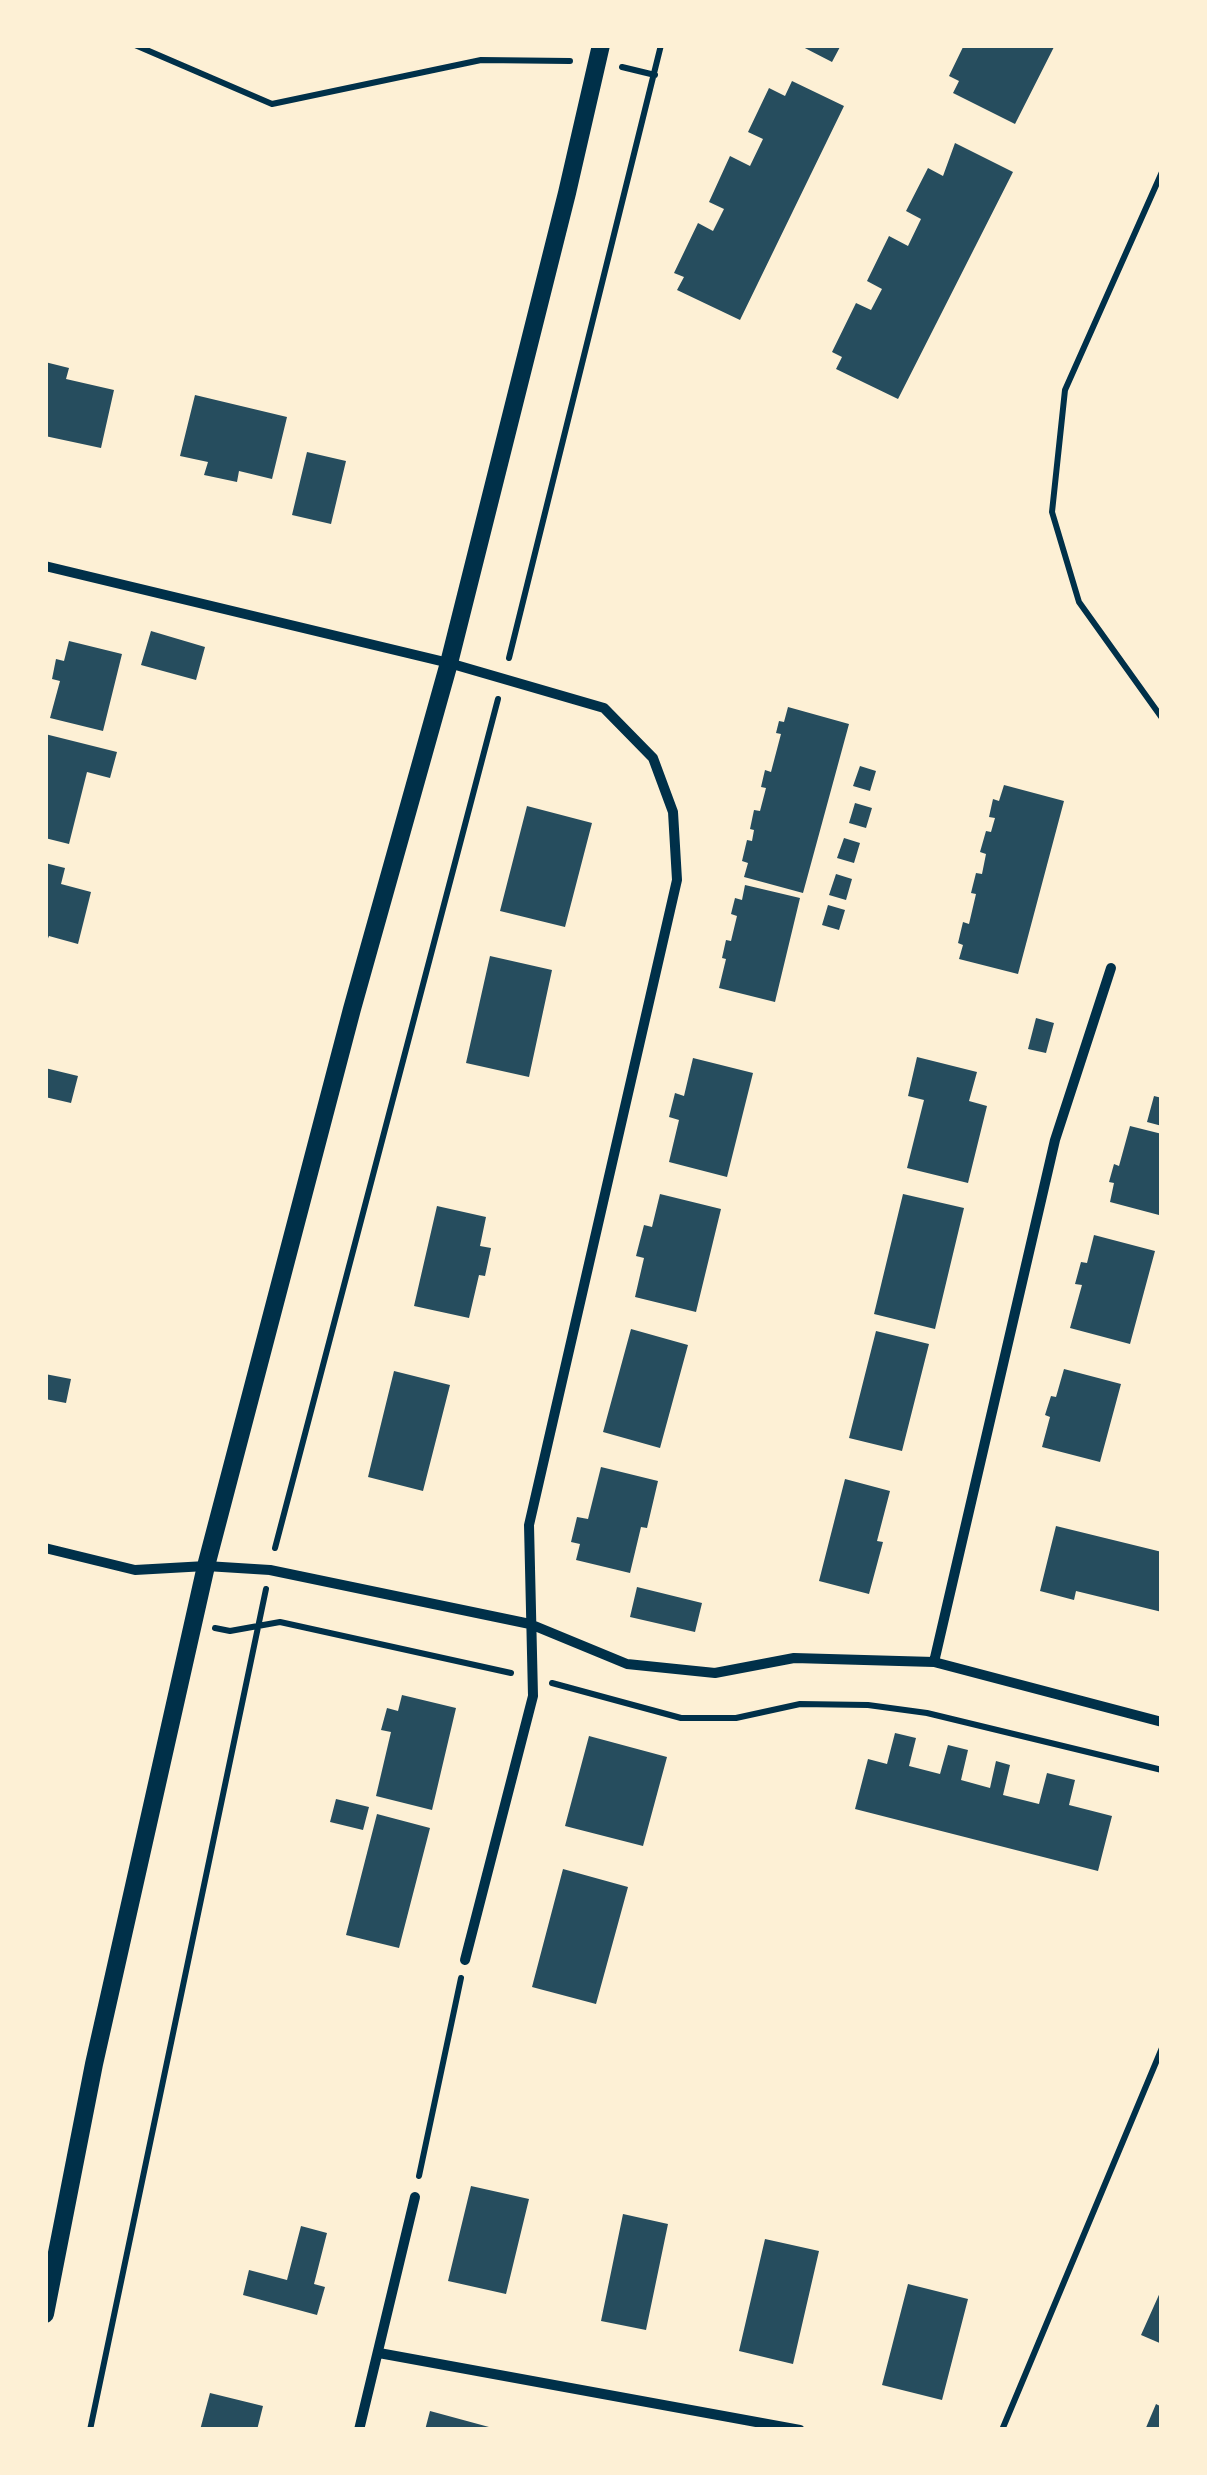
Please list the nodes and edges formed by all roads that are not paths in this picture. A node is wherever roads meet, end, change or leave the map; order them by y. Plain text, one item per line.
1 (599, 53) edge
2 (45, 566) edge
3 (449, 664) junction
4 (1111, 968) dead end
5 (45, 1548) edge
6 (206, 1566) junction
7 (530, 1624) junction
8 (934, 1662) junction
9 (1162, 1722) edge
10 (465, 1960) road end
11 (415, 2197) road end
12 (45, 2314) edge
13 (379, 2353) junction
14 (359, 2430) edge
15 (800, 2430) edge

1 - 3 street
2 - 3 street
3 - 6 street
3 - 7 street
4 - 8 street
5 - 6 street
6 - 7 street
6 - 12 street
7 - 8 street
7 - 10 street
8 - 9 street
11 - 13 street
13 - 14 street
13 - 15 street

